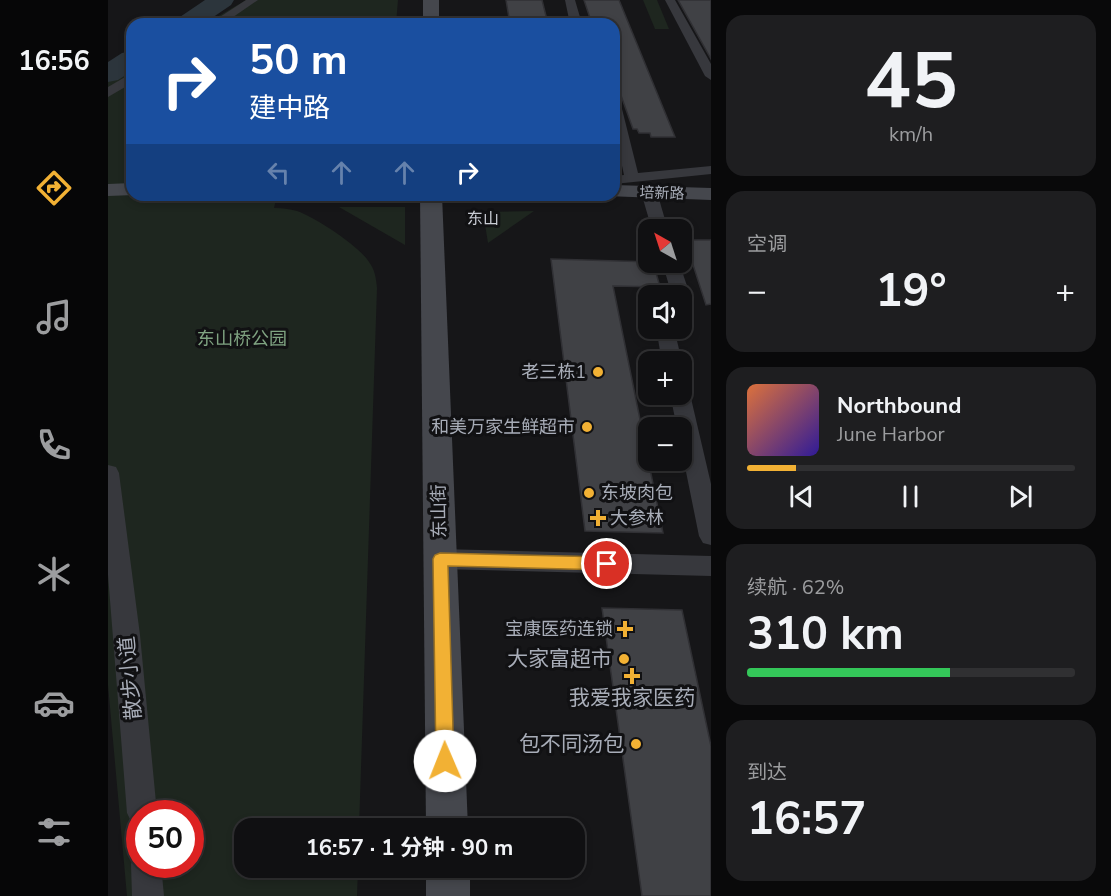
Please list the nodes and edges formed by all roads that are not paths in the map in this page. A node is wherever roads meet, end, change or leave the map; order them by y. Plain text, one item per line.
1 (253, 0) edge
2 (430, 0) edge
3 (570, 0) edge
4 (670, 0) edge
5 (224, 18) edge
6 (431, 18) edge
7 (574, 18) edge
8 (711, 76) edge
9 (126, 81) edge
10 (108, 93) edge
11 (620, 126) edge
12 (711, 170) edge
13 (632, 178) junction
14 (620, 179) edge
15 (126, 189) edge
16 (108, 190) edge
17 (620, 191) edge
18 (649, 192) junction
19 (711, 194) edge
20 (431, 201) edge
21 (657, 219) edge
22 (682, 405) edge
23 (108, 473) edge
24 (711, 536) edge
25 (440, 559) junction
26 (711, 566) edge
27 (141, 800) edge
28 (447, 818) edge
29 (147, 878) edge
30 (448, 878) edge
31 (148, 896) edge
32 (448, 896) edge

1 - 5 street
2 - 6 main road
3 - 7 street
4 - 8 street
9 - 10 street
11 - 13 street
12 - 13 street
13 - 14 street
15 - 16 main road
17 - 18 main road, 培新路
18 - 19 main road, 培新路
18 - 21 street
20 - 25 main road, 东山街
22 - 24 street
23 - 27 street, 散步小道
25 - 26 street
25 - 28 main road, 东山街
29 - 31 street
30 - 32 main road

